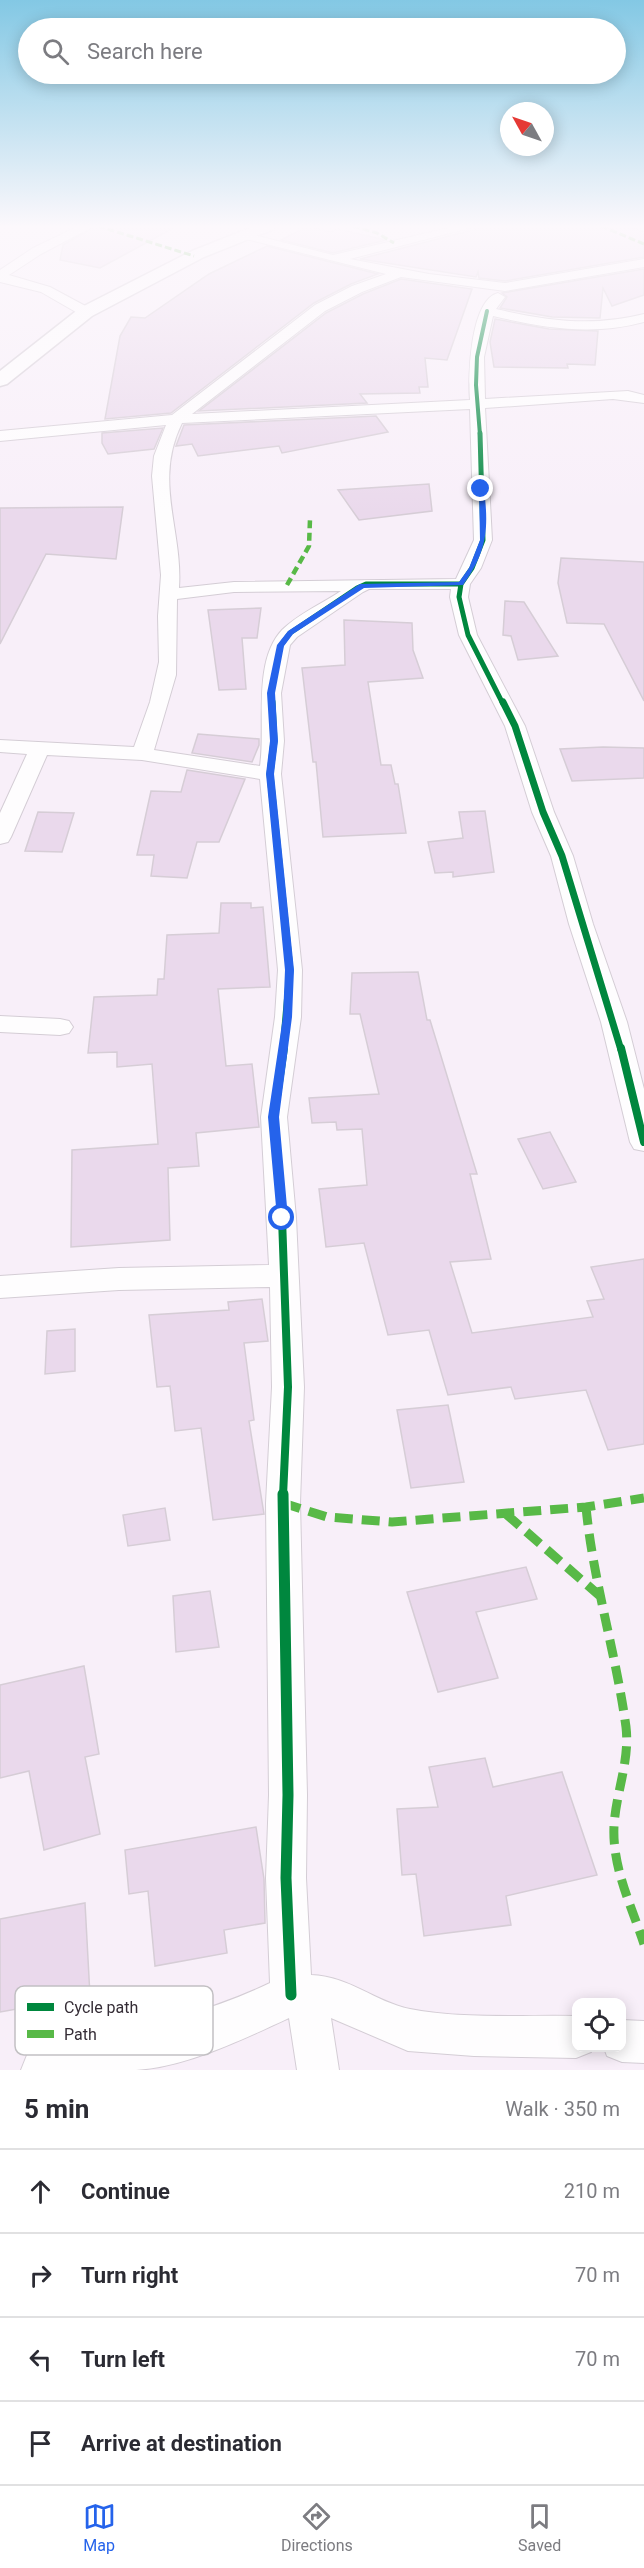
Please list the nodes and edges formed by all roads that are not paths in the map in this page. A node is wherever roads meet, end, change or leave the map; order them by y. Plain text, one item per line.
1 (73, 323) edge
2 (301, 323) edge
3 (485, 323) edge
4 (534, 323) edge
5 (626, 323) edge
6 (0, 380) edge
7 (644, 399) edge
8 (476, 404) junction
9 (176, 419) junction
10 (0, 436) edge
11 (461, 584) junction
12 (366, 585) junction
13 (170, 594) junction
14 (0, 746) edge
15 (40, 748) junction
16 (142, 754) junction
17 (270, 774) junction
18 (0, 837) edge
19 (0, 1024) edge
20 (60, 1027) dead end
21 (633, 1051) edge
22 (644, 1142) edge
23 (283, 1276) junction
24 (0, 1287) edge
25 (299, 1995) junction
26 (213, 2029) edge
27 (572, 2037) edge
28 (626, 2041) edge
29 (644, 2042) edge
30 (110, 2055) edge
31 (42, 2070) edge
32 (318, 2070) edge

1 - 6 main road
2 - 9 street
3 - 8 street
4 - 5 street
7 - 8 street
8 - 9 street
8 - 11 street
9 - 10 street
9 - 13 street
11 - 12 street
11 - 21 street
12 - 13 street
12 - 17 street
13 - 16 street
14 - 15 street
15 - 16 street
15 - 18 street
16 - 17 street
17 - 23 street
19 - 20 street
21 - 22 street
23 - 24 street
23 - 25 street
25 - 26 street
25 - 27 street
25 - 32 street
28 - 29 street
30 - 31 street

